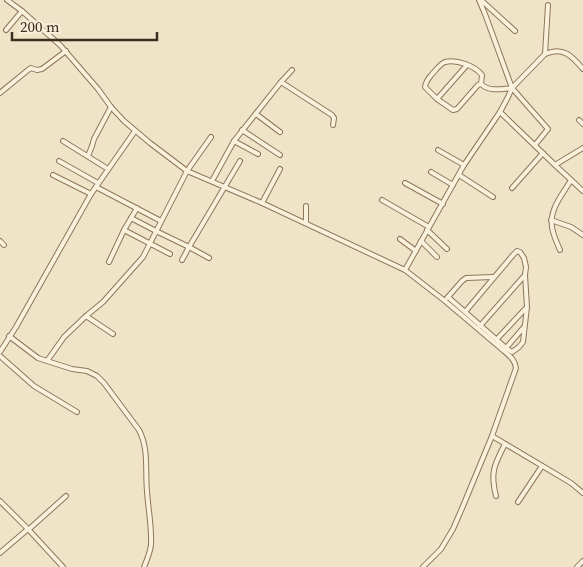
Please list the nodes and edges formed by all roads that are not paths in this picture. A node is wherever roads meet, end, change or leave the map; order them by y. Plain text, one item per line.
1 (7, 0) edge
2 (480, 0) edge
3 (548, 5) dead end
4 (22, 11) junction
5 (6, 30) dead end
6 (515, 31) dead end
7 (66, 52) junction
8 (545, 54) junction
9 (466, 65) junction
10 (582, 67) edge
11 (292, 70) dead end
12 (281, 82) junction
13 (481, 84) junction
14 (512, 88) junction
15 (0, 93) edge
16 (437, 99) junction
17 (111, 107) junction
18 (500, 112) junction
19 (256, 114) junction
20 (579, 120) dead end
21 (583, 124) edge
22 (333, 125) dead end
23 (135, 130) junction
24 (242, 130) junction
25 (280, 132) dead end
26 (211, 137) dead end
27 (234, 141) junction
28 (63, 142) dead end
29 (535, 145) junction
30 (583, 148) edge
31 (438, 150) dead end
32 (543, 153) junction
33 (258, 154) dead end
34 (280, 155) dead end
35 (88, 156) junction
36 (59, 161) dead end
37 (240, 161) dead end
38 (464, 165) junction
39 (556, 165) junction
40 (108, 169) junction
41 (280, 169) dead end
42 (187, 171) junction
43 (431, 172) dead end
44 (53, 175) dead end
45 (459, 175) junction
46 (571, 180) junction
47 (212, 181) junction
48 (405, 182) dead end
49 (97, 185) junction
50 (454, 185) junction
51 (224, 188) junction
52 (512, 188) dead end
53 (583, 190) edge
54 (91, 194) junction
55 (493, 197) dead end
56 (382, 200) dead end
57 (262, 203) junction
58 (442, 204) junction
59 (306, 206) dead end
60 (137, 208) junction
61 (131, 218) junction
62 (552, 220) junction
63 (161, 221) junction
64 (306, 224) junction
65 (428, 228) junction
66 (124, 230) junction
67 (156, 232) junction
68 (583, 235) edge
69 (400, 239) dead end
70 (0, 241) edge
71 (421, 241) junction
72 (150, 243) junction
73 (4, 245) dead end
74 (189, 247) junction
75 (447, 248) dead end
76 (560, 250) dead end
77 (416, 251) junction
78 (170, 254) dead end
79 (437, 257) dead end
80 (209, 258) dead end
81 (182, 260) dead end
82 (109, 262) dead end
83 (405, 270) junction
84 (526, 275) junction
85 (494, 278) junction
86 (446, 299) junction
87 (527, 307) junction
88 (465, 312) junction
89 (86, 316) junction
90 (480, 326) junction
91 (524, 327) junction
92 (113, 334) dead end
93 (9, 337) junction
94 (497, 340) junction
95 (506, 348) junction
96 (0, 354) edge
97 (47, 362) junction
98 (77, 412) dead end
99 (492, 436) junction
100 (504, 444) junction
101 (542, 466) junction
102 (583, 493) edge
103 (66, 496) dead end
104 (496, 496) dead end
105 (0, 501) edge
106 (518, 502) dead end
107 (28, 530) junction
108 (0, 553) edge
109 (582, 563) edge
110 (63, 567) edge
111 (144, 567) edge
112 (423, 567) edge
113 (577, 567) edge

1 - 4 street
2 - 6 street
2 - 14 street
3 - 8 street
4 - 5 street
4 - 7 street
7 - 15 street
7 - 17 street
8 - 10 street
8 - 14 street
9 - 13 street
9 - 16 street
9 - 16 street
11 - 12 street
12 - 19 street
12 - 22 street
13 - 14 street
13 - 16 street
14 - 18 street
14 - 29 street
17 - 23 street
17 - 35 street
18 - 29 street
18 - 38 street
19 - 24 street
19 - 25 street
20 - 21 street
23 - 40 street
23 - 42 street
24 - 27 street
24 - 34 street
26 - 42 street
27 - 33 street
27 - 47 street
28 - 35 street
29 - 32 street
30 - 39 street
31 - 38 street
32 - 39 street
32 - 52 street
35 - 40 street
36 - 49 street
37 - 51 street
38 - 45 street
39 - 46 street
40 - 49 street
41 - 57 street
42 - 47 street
42 - 63 street
43 - 50 street
44 - 54 street
45 - 50 street
45 - 55 street
46 - 53 street
46 - 62 street
47 - 51 street
48 - 58 street
49 - 54 street
49 - 60 street
50 - 58 street
51 - 57 street
51 - 74 street
54 - 93 street
56 - 65 street
57 - 64 street
58 - 65 street
59 - 64 street
60 - 61 street
60 - 63 street
61 - 66 street
61 - 67 street
62 - 68 street
62 - 76 street
63 - 67 street
64 - 83 street
65 - 71 street
65 - 75 street
66 - 72 street
66 - 82 street
67 - 72 street
67 - 74 street
69 - 77 street
70 - 73 street
71 - 77 street
71 - 79 street
72 - 78 street
72 - 89 street
74 - 80 street
74 - 81 street
77 - 83 street
83 - 86 street
84 - 85 street
84 - 87 street
84 - 90 street
85 - 86 street
85 - 88 street
86 - 88 street
86 - 99 street
87 - 91 street
87 - 94 street
88 - 90 street
89 - 92 street
89 - 97 street
90 - 94 street
91 - 95 street
91 - 95 street
93 - 96 street
93 - 97 street
94 - 95 street
96 - 98 street
97 - 111 street
99 - 100 street
99 - 112 street
100 - 101 street
100 - 104 street
101 - 102 street
101 - 106 street
103 - 107 street
105 - 107 street
107 - 108 street
107 - 110 street
109 - 113 street

